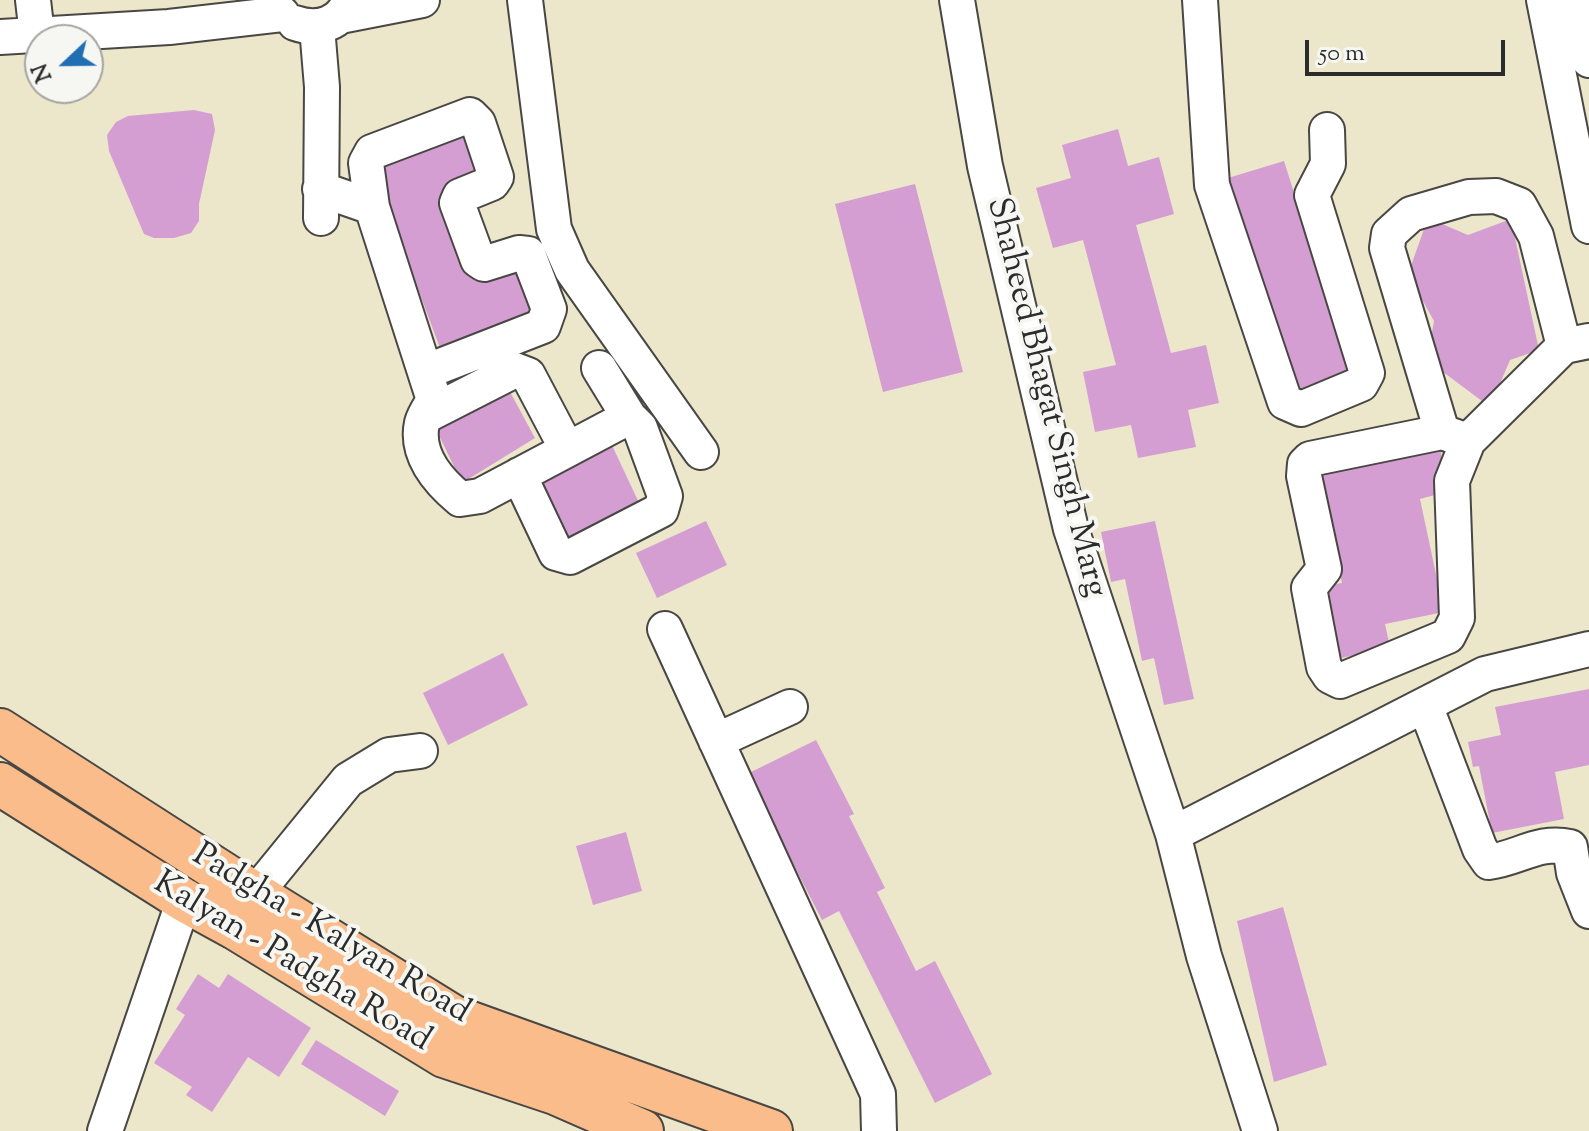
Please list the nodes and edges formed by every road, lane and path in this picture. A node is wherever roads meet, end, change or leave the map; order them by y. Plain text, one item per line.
1 (33, 0) edge
2 (422, 0) edge
3 (525, 0) edge
4 (957, 0) edge
5 (1200, 0) edge
6 (1544, 0) edge
7 (1576, 0) edge
8 (278, 7) edge
9 (336, 14) edge
10 (36, 24) edge
11 (104, 31) edge
12 (24, 36) edge
13 (0, 37) edge
14 (1589, 60) edge
15 (1327, 130) dead end
16 (372, 207) junction
17 (1589, 226) edge
18 (1576, 343) edge
19 (599, 368) dead end
20 (425, 372) junction
21 (425, 416) junction
22 (629, 417) junction
23 (1455, 436) junction
24 (567, 449) junction
25 (701, 452) dead end
26 (519, 475) junction
27 (665, 629) dead end
28 (1589, 649) edge
29 (1425, 705) junction
30 (790, 707) dead end
31 (0, 730) edge
32 (716, 741) junction
33 (420, 751) dead end
34 (0, 784) edge
35 (1173, 834) junction
36 (184, 900) junction
37 (245, 911) junction
38 (1589, 911) edge
39 (562, 1076) junction
40 (659, 1092) junction
41 (105, 1131) edge
42 (643, 1131) edge
43 (771, 1131) edge
44 (879, 1131) edge
45 (1260, 1131) edge

1 - 10 street
2 - 9 street
3 - 25 street
4 - 35 street, Shaheed Bhagat Singh Marg
5 - 15 street
6 - 17 street
7 - 14 street
8 - 9 street
8 - 11 street
9 - 16 street
12 - 13 street
16 - 20 street
16 - 20 street
18 - 23 street
18 - 23 street
19 - 22 street
20 - 21 street
21 - 24 street
21 - 26 street
22 - 24 street
22 - 26 street
23 - 23 street
24 - 26 street
27 - 32 street
28 - 29 street
29 - 35 street
29 - 38 street
30 - 32 street
31 - 37 main road, Padgha - Kalyan Road
32 - 44 street
33 - 37 street
34 - 36 main road, Kalyan - Padgha Road
35 - 45 street, Shaheed Bhagat Singh Marg
36 - 37 main road, Kalyan - Padgha Road
36 - 41 street
37 - 39 main road, Padgha - Kalyan Road
39 - 40 main road, Padgha - Kalyan Road
39 - 42 main road
40 - 42 main road
40 - 43 main road, Padgha - Kalyan Road

